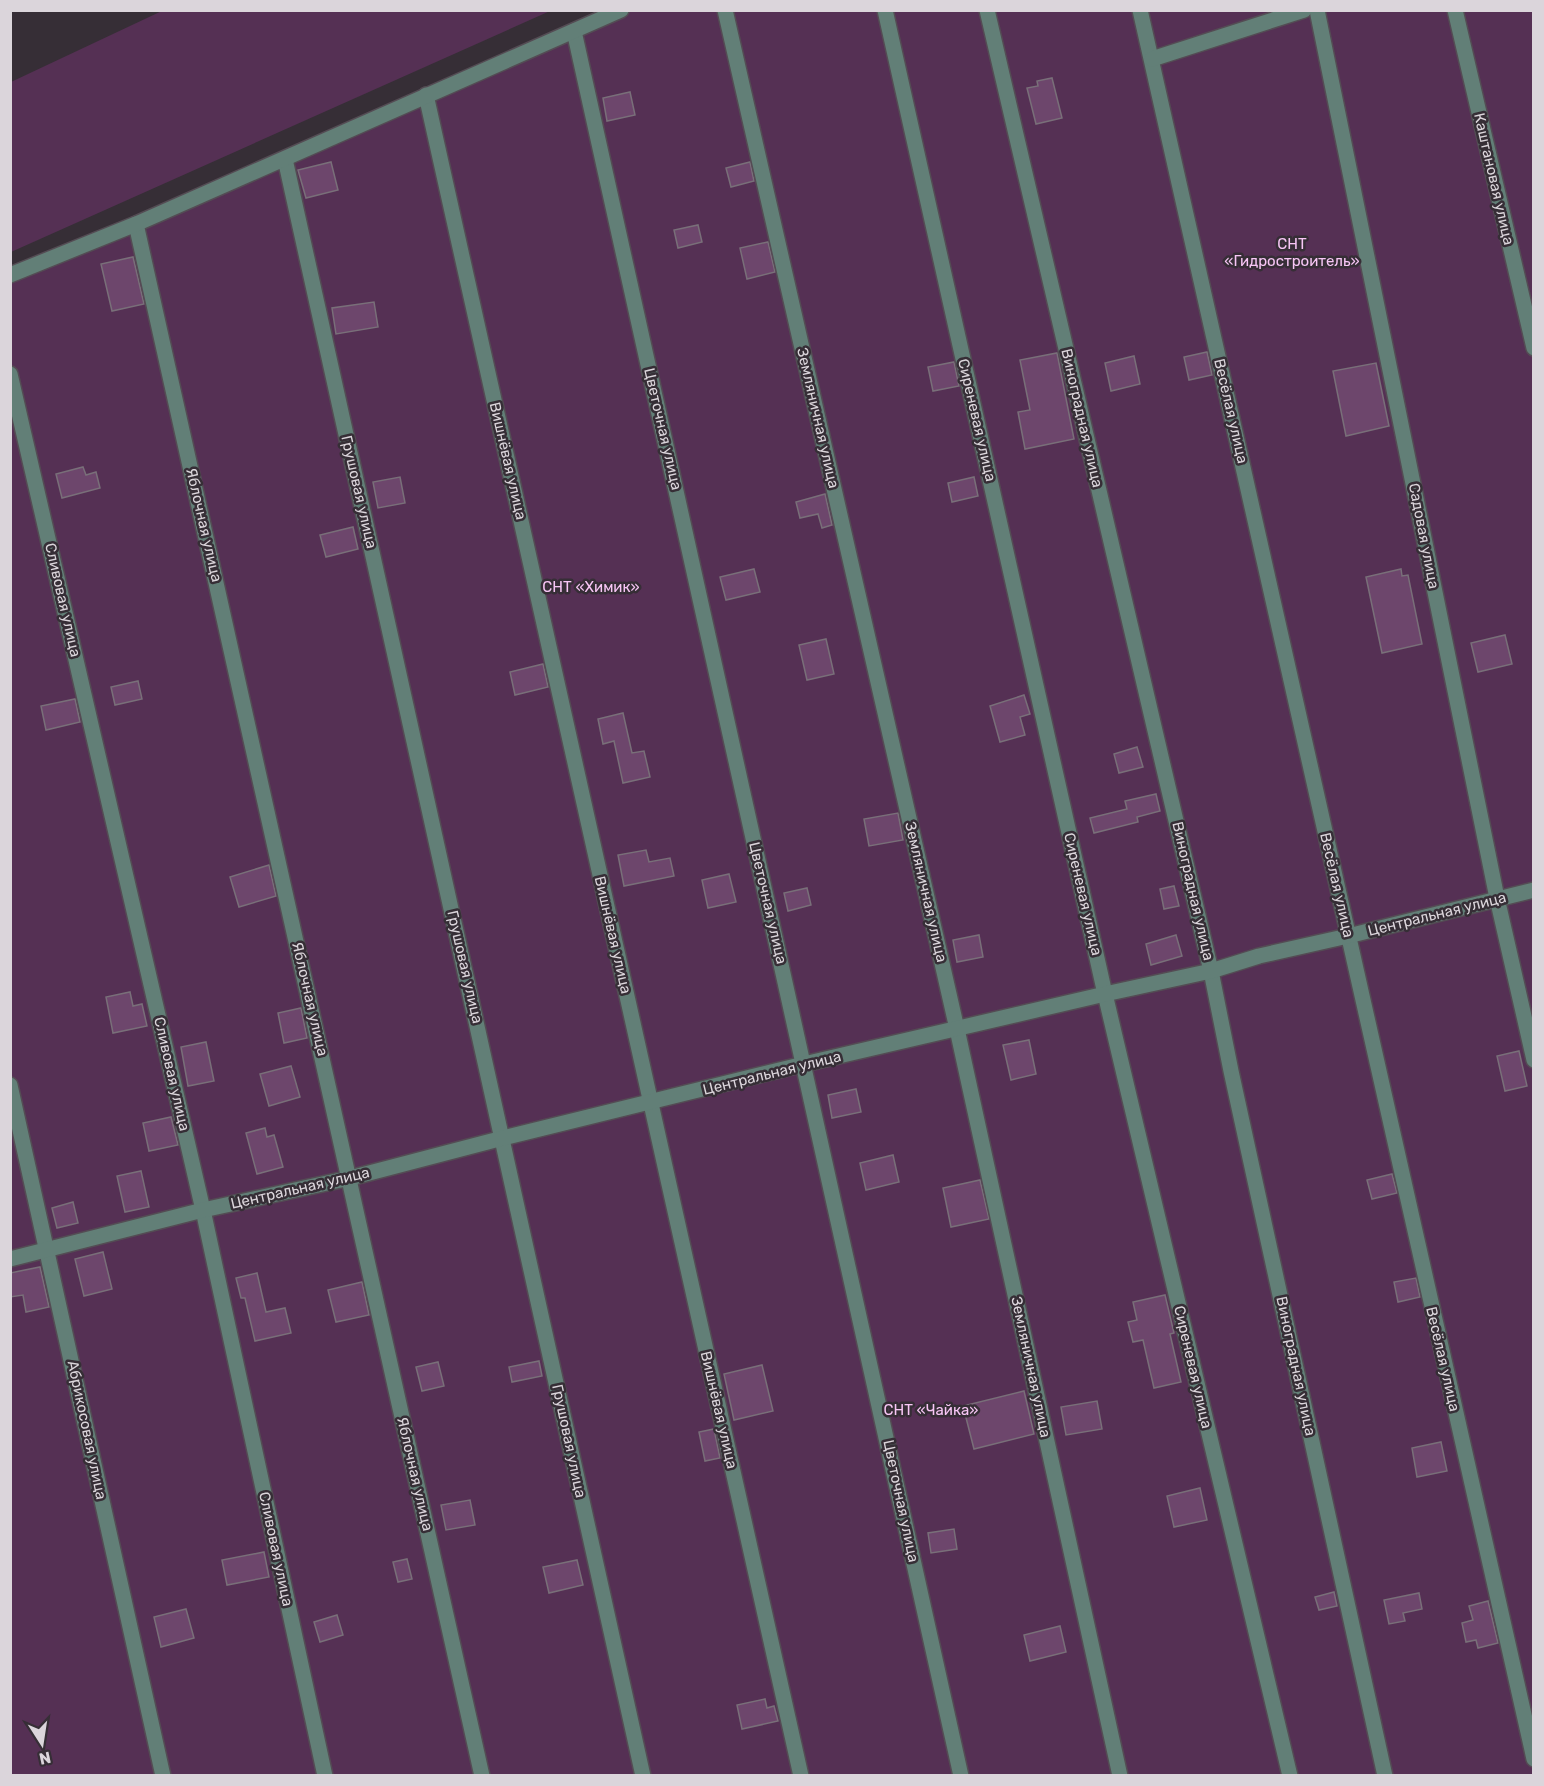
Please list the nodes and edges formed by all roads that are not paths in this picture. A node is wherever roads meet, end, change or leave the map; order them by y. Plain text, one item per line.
1 (621, 10) edge
2 (725, 10) edge
3 (885, 10) edge
4 (987, 10) edge
5 (1140, 10) edge
6 (1304, 10) edge
7 (1317, 10) edge
8 (1455, 10) edge
9 (574, 31) junction
10 (1152, 59) junction
11 (426, 95) junction
12 (285, 159) junction
13 (136, 224) junction
14 (10, 275) edge
15 (1533, 348) edge
16 (10, 374) edge
17 (1533, 890) edge
18 (1497, 898) junction
19 (1348, 936) junction
20 (1211, 971) junction
21 (1105, 994) junction
22 (957, 1029) junction
23 (1533, 1060) edge
24 (804, 1064) junction
25 (10, 1085) edge
26 (651, 1103) junction
27 (503, 1138) junction
28 (350, 1178) junction
29 (203, 1210) junction
30 (47, 1251) junction
31 (10, 1259) edge
32 (1533, 1759) edge
33 (163, 1776) edge
34 (326, 1776) edge
35 (482, 1776) edge
36 (643, 1776) edge
37 (801, 1776) edge
38 (962, 1776) edge
39 (1120, 1776) edge
40 (1290, 1776) edge
41 (1385, 1776) edge

1 - 9 street
2 - 22 street, Земляничная улица
3 - 21 street, Сиреневая улица
4 - 20 street, Виноградная улица
5 - 10 street, Весёлая улица
6 - 10 street
7 - 18 street, Садовая улица
8 - 15 street, Каштановая улица
9 - 11 street
9 - 24 street, Цветочная улица
10 - 19 street, Весёлая улица
11 - 12 street
11 - 26 street, Вишнёвая улица
12 - 13 street
12 - 27 street, Грушовая улица
13 - 14 street
13 - 28 street, Яблочная улица
16 - 29 street, Сливовая улица
17 - 18 street, Центральная улица
18 - 19 street, Центральная улица
18 - 23 street, Садовая улица
19 - 20 street, Центральная улица
19 - 32 street, Весёлая улица
20 - 21 street, Центральная улица
20 - 41 street, Виноградная улица
21 - 22 street, Центральная улица
21 - 40 street, Сиреневая улица
22 - 24 street, Центральная улица
22 - 39 street, Земляничная улица
24 - 26 street, Центральная улица
24 - 38 street, Цветочная улица
25 - 30 street, Абрикосовая улица
26 - 27 street, Центральная улица
26 - 37 street, Вишнёвая улица
27 - 28 street, Центральная улица
27 - 36 street, Грушовая улица
28 - 29 street, Центральная улица
28 - 35 street, Яблочная улица
29 - 30 street, Центральная улица
29 - 34 street, Сливовая улица
30 - 31 street, Центральная улица
30 - 33 street, Абрикосовая улица

